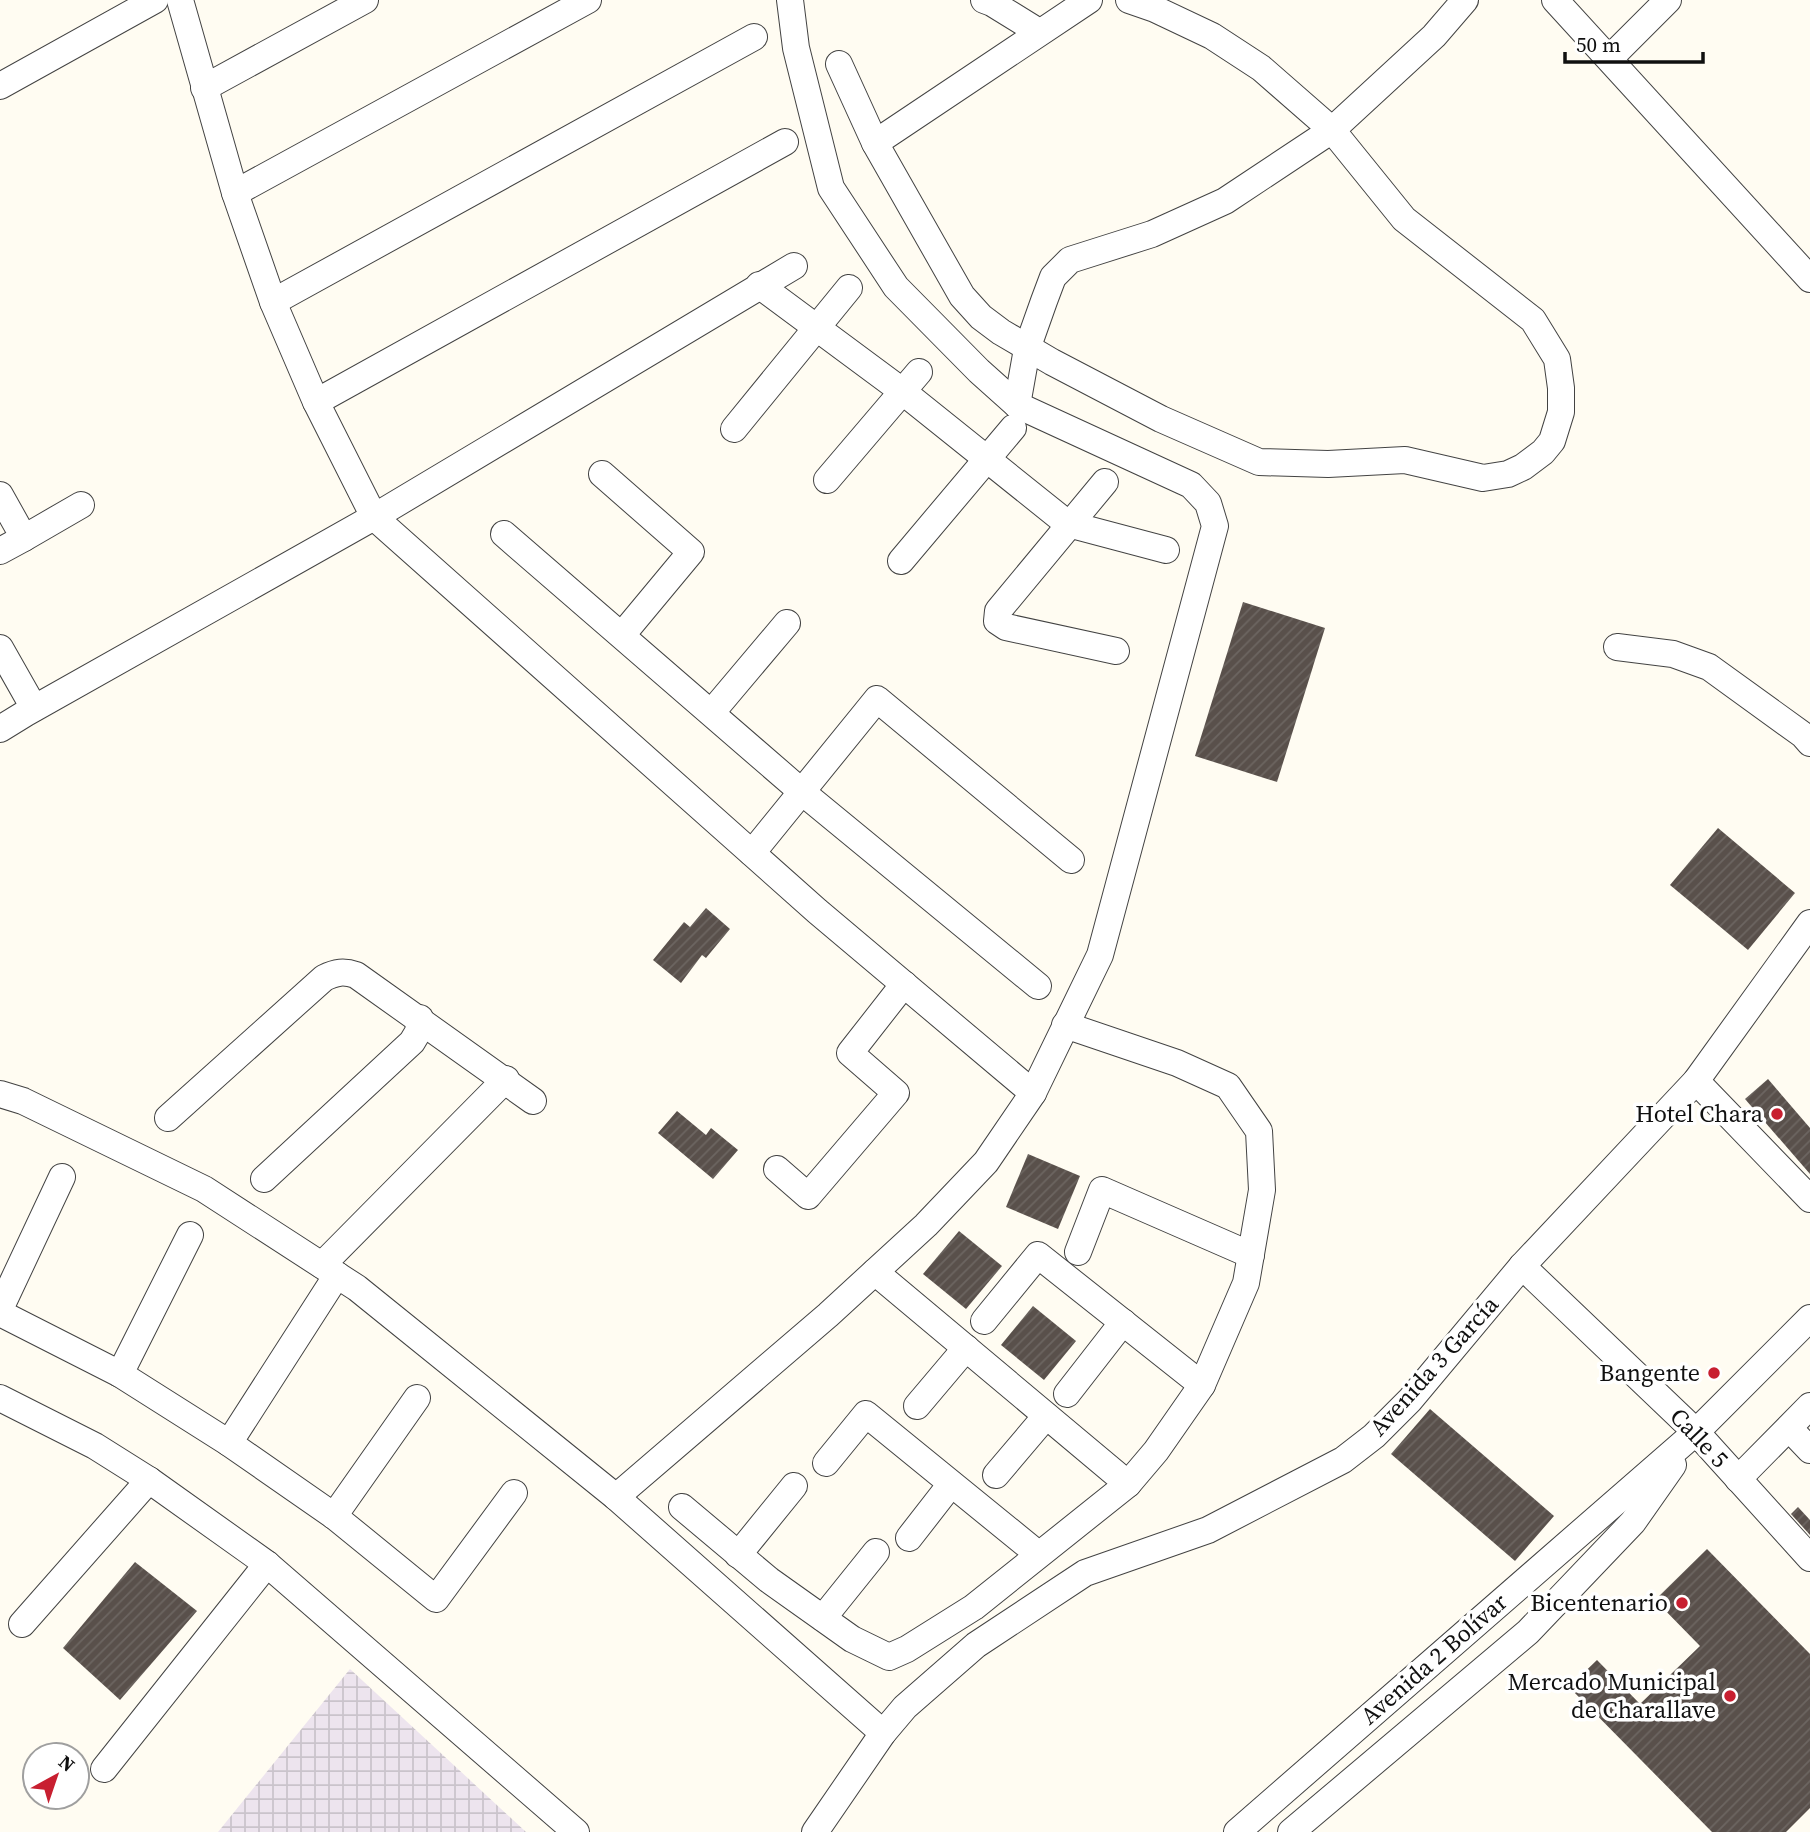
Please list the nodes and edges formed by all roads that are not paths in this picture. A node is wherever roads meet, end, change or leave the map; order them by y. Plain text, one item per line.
1 (155, 0) edge
2 (180, 0) edge
3 (365, 0) edge
4 (588, 0) edge
5 (790, 0) edge
6 (985, 0) edge
7 (1088, 0) edge
8 (1129, 0) edge
9 (1465, 0) edge
10 (1555, 0) edge
11 (1668, 0) edge
12 (1039, 32) junction
13 (754, 37) dead end
14 (1610, 58) junction
15 (839, 64) dead end
16 (0, 86) edge
17 (204, 88) junction
18 (1332, 130) junction
19 (785, 142) dead end
20 (875, 143) junction
21 (235, 193) junction
22 (794, 266) dead end
23 (1810, 279) edge
24 (759, 285) junction
25 (849, 288) dead end
26 (273, 303) junction
27 (817, 327) junction
28 (1027, 349) junction
29 (910, 382) junction
30 (316, 402) junction
31 (1015, 416) junction
32 (734, 429) dead end
33 (986, 459) junction
34 (602, 474) dead end
35 (827, 480) dead end
36 (1105, 482) dead end
37 (0, 495) edge
38 (81, 505) dead end
39 (374, 517) junction
40 (1068, 524) junction
41 (504, 534) dead end
42 (24, 538) junction
43 (1166, 550) dead end
44 (0, 551) edge
45 (901, 561) dead end
46 (786, 623) dead end
47 (622, 635) junction
48 (1618, 647) dead end
49 (0, 648) edge
50 (1116, 651) dead end
51 (34, 708) junction
52 (712, 712) junction
53 (0, 729) edge
54 (1810, 743) edge
55 (803, 792) junction
56 (752, 853) junction
57 (1071, 860) dead end
58 (1810, 923) edge
59 (904, 984) junction
60 (1038, 986) dead end
61 (420, 1018) junction
62 (1066, 1025) junction
63 (506, 1079) junction
64 (1696, 1081) junction
65 (1032, 1093) junction
66 (0, 1094) edge
67 (533, 1101) dead end
68 (168, 1118) dead end
69 (777, 1169) dead end
70 (62, 1177) dead end
71 (264, 1179) dead end
72 (1810, 1199) edge
73 (190, 1235) dead end
74 (1078, 1252) dead end
75 (1251, 1255) junction
76 (1522, 1266) junction
77 (330, 1270) junction
78 (875, 1272) junction
79 (0, 1311) edge
80 (1810, 1318) edge
81 (984, 1321) dead end
82 (1123, 1322) junction
83 (966, 1348) junction
84 (120, 1374) junction
85 (1202, 1385) junction
86 (1067, 1394) dead end
87 (0, 1398) edge
88 (417, 1398) dead end
89 (917, 1406) dead end
90 (1810, 1406) edge
91 (1046, 1416) junction
92 (1789, 1428) junction
93 (1696, 1432) junction
94 (229, 1443) junction
95 (1810, 1450) edge
96 (826, 1464) dead end
97 (996, 1475) dead end
98 (1738, 1479) junction
99 (149, 1480) junction
100 (951, 1483) junction
101 (1128, 1485) junction
102 (794, 1486) dead end
103 (514, 1493) dead end
104 (616, 1497) junction
105 (682, 1507) dead end
106 (334, 1516) junction
107 (909, 1538) dead end
108 (876, 1552) dead end
109 (1038, 1554) junction
110 (738, 1555) junction
111 (1810, 1558) edge
112 (267, 1564) junction
113 (823, 1618) junction
114 (22, 1624) dead end
115 (883, 1732) junction
116 (104, 1769) dead end
117 (576, 1832) edge
118 (815, 1832) edge
119 (1237, 1832) edge
120 (1291, 1832) edge

1 - 16 street
2 - 17 street
3 - 17 street
4 - 21 street
5 - 31 street
6 - 12 street
7 - 12 street
8 - 18 street
9 - 18 street
10 - 14 street
11 - 14 street
12 - 20 street
13 - 26 street
14 - 23 street
15 - 20 street
17 - 21 street
18 - 28 street
18 - 28 street
19 - 30 street
20 - 28 street
21 - 26 street
22 - 24 street
24 - 27 street
24 - 39 street
25 - 27 street
26 - 30 street
27 - 29 street
27 - 32 street
28 - 31 street
29 - 33 street
29 - 35 street
30 - 39 street
31 - 33 street
31 - 62 street
33 - 40 street
33 - 45 street
34 - 47 street
36 - 40 street
37 - 42 street
38 - 42 street
39 - 51 street
39 - 56 street
40 - 43 street
40 - 50 street
41 - 47 street
42 - 44 street
46 - 52 street
47 - 52 street
48 - 54 street
49 - 51 street
51 - 53 street
52 - 55 street
55 - 56 street
55 - 57 street
55 - 60 street
56 - 59 street
58 - 64 street, Avenida 3 García
59 - 65 street
59 - 69 street
61 - 63 street
61 - 68 street
61 - 71 street
62 - 65 street
62 - 75 street
63 - 67 street
63 - 77 street
64 - 72 street
64 - 76 street, Avenida 3 García
65 - 78 street
66 - 77 street
70 - 79 street
73 - 84 street
74 - 75 street
75 - 85 street
76 - 93 street, Calle 5
76 - 115 street, Avenida 3 García
77 - 94 street
77 - 104 street
78 - 83 street
78 - 104 street
79 - 84 street
80 - 93 street, Avenida 2 Bolívar
81 - 82 street
82 - 85 street
82 - 86 street
83 - 89 street
83 - 91 street
84 - 94 street
85 - 101 street
87 - 99 street
88 - 106 street
90 - 92 street
91 - 97 street
91 - 101 street
92 - 95 street
92 - 98 street
93 - 98 street, Calle 5
93 - 119 street, Avenida 2 Bolívar
93 - 120 street, Avenida 2 Bolívar
94 - 106 street
96 - 100 street
98 - 111 street, Calle 5
99 - 112 street
99 - 114 street
100 - 107 street
100 - 109 street
101 - 109 street
102 - 110 street
103 - 106 street
104 - 115 street
105 - 110 street
108 - 113 street
109 - 113 street
110 - 113 street
112 - 116 street
112 - 117 street
115 - 118 street, Avenida 3 García

